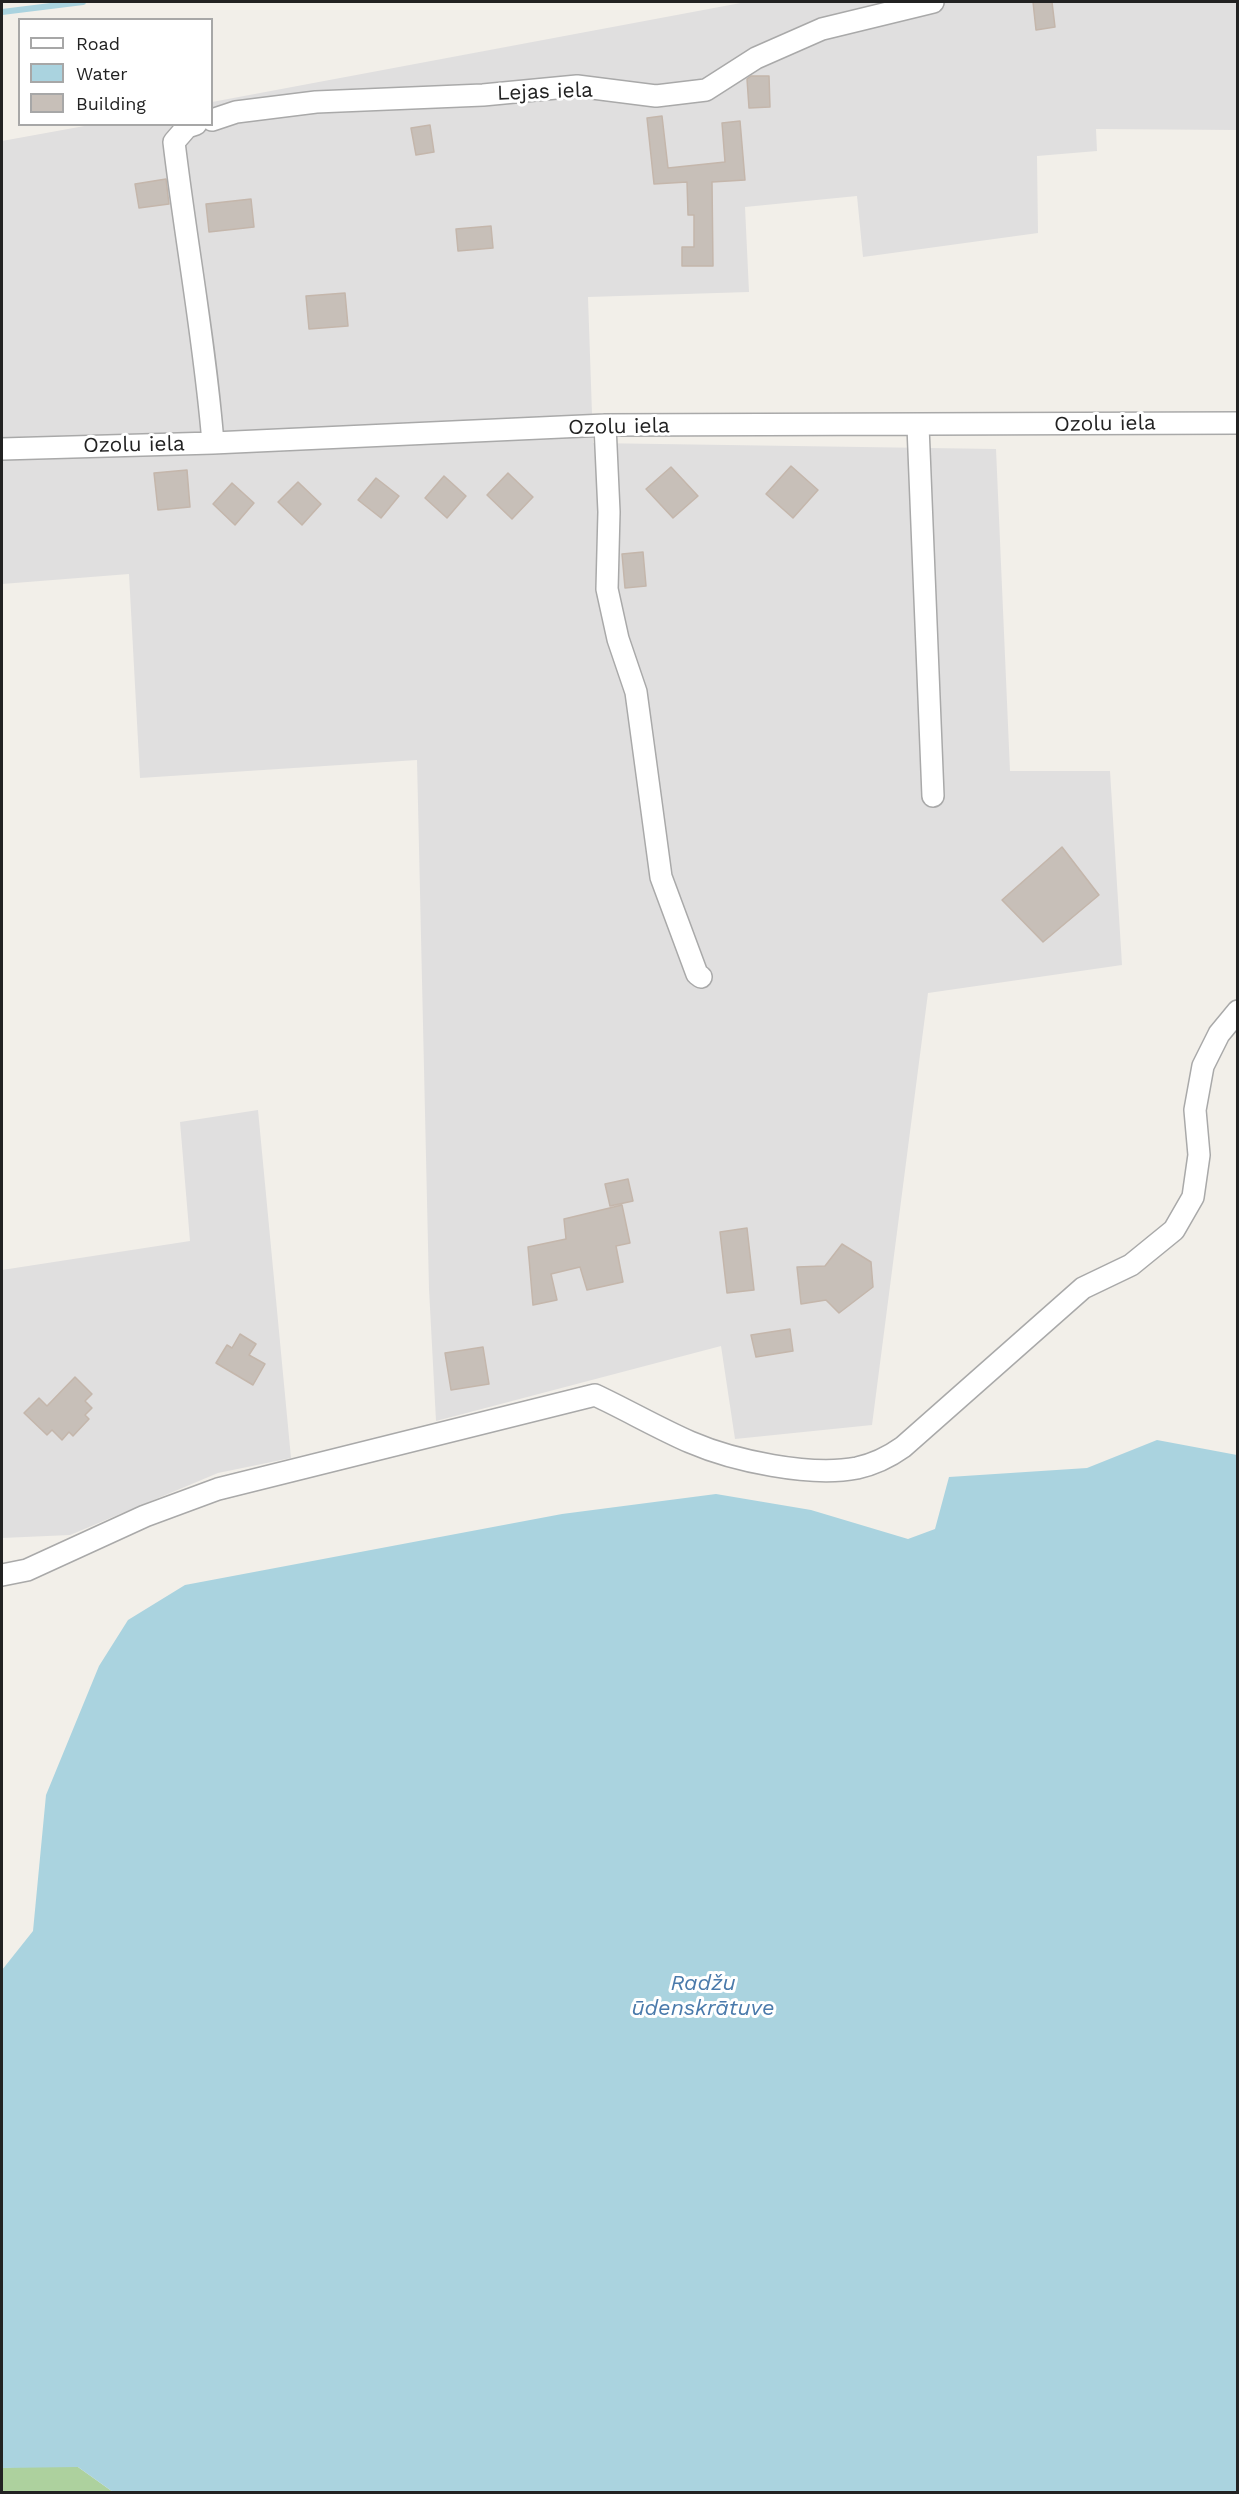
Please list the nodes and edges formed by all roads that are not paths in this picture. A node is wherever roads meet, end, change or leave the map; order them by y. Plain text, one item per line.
1 (933, 2) edge
2 (213, 120) edge
3 (190, 126) edge
4 (1238, 423) edge
5 (605, 425) junction
6 (918, 426) junction
7 (213, 443) junction
8 (2, 449) edge
9 (933, 796) dead end
10 (701, 977) dead end
11 (1238, 1011) edge
12 (2, 1575) edge

1 - 2 street, Lejas iela
3 - 7 street
4 - 6 street, Ozolu iela
5 - 6 street, Ozolu iela
5 - 7 street, Ozolu iela
5 - 10 street
6 - 9 street
7 - 8 street, Ozolu iela
11 - 12 street

